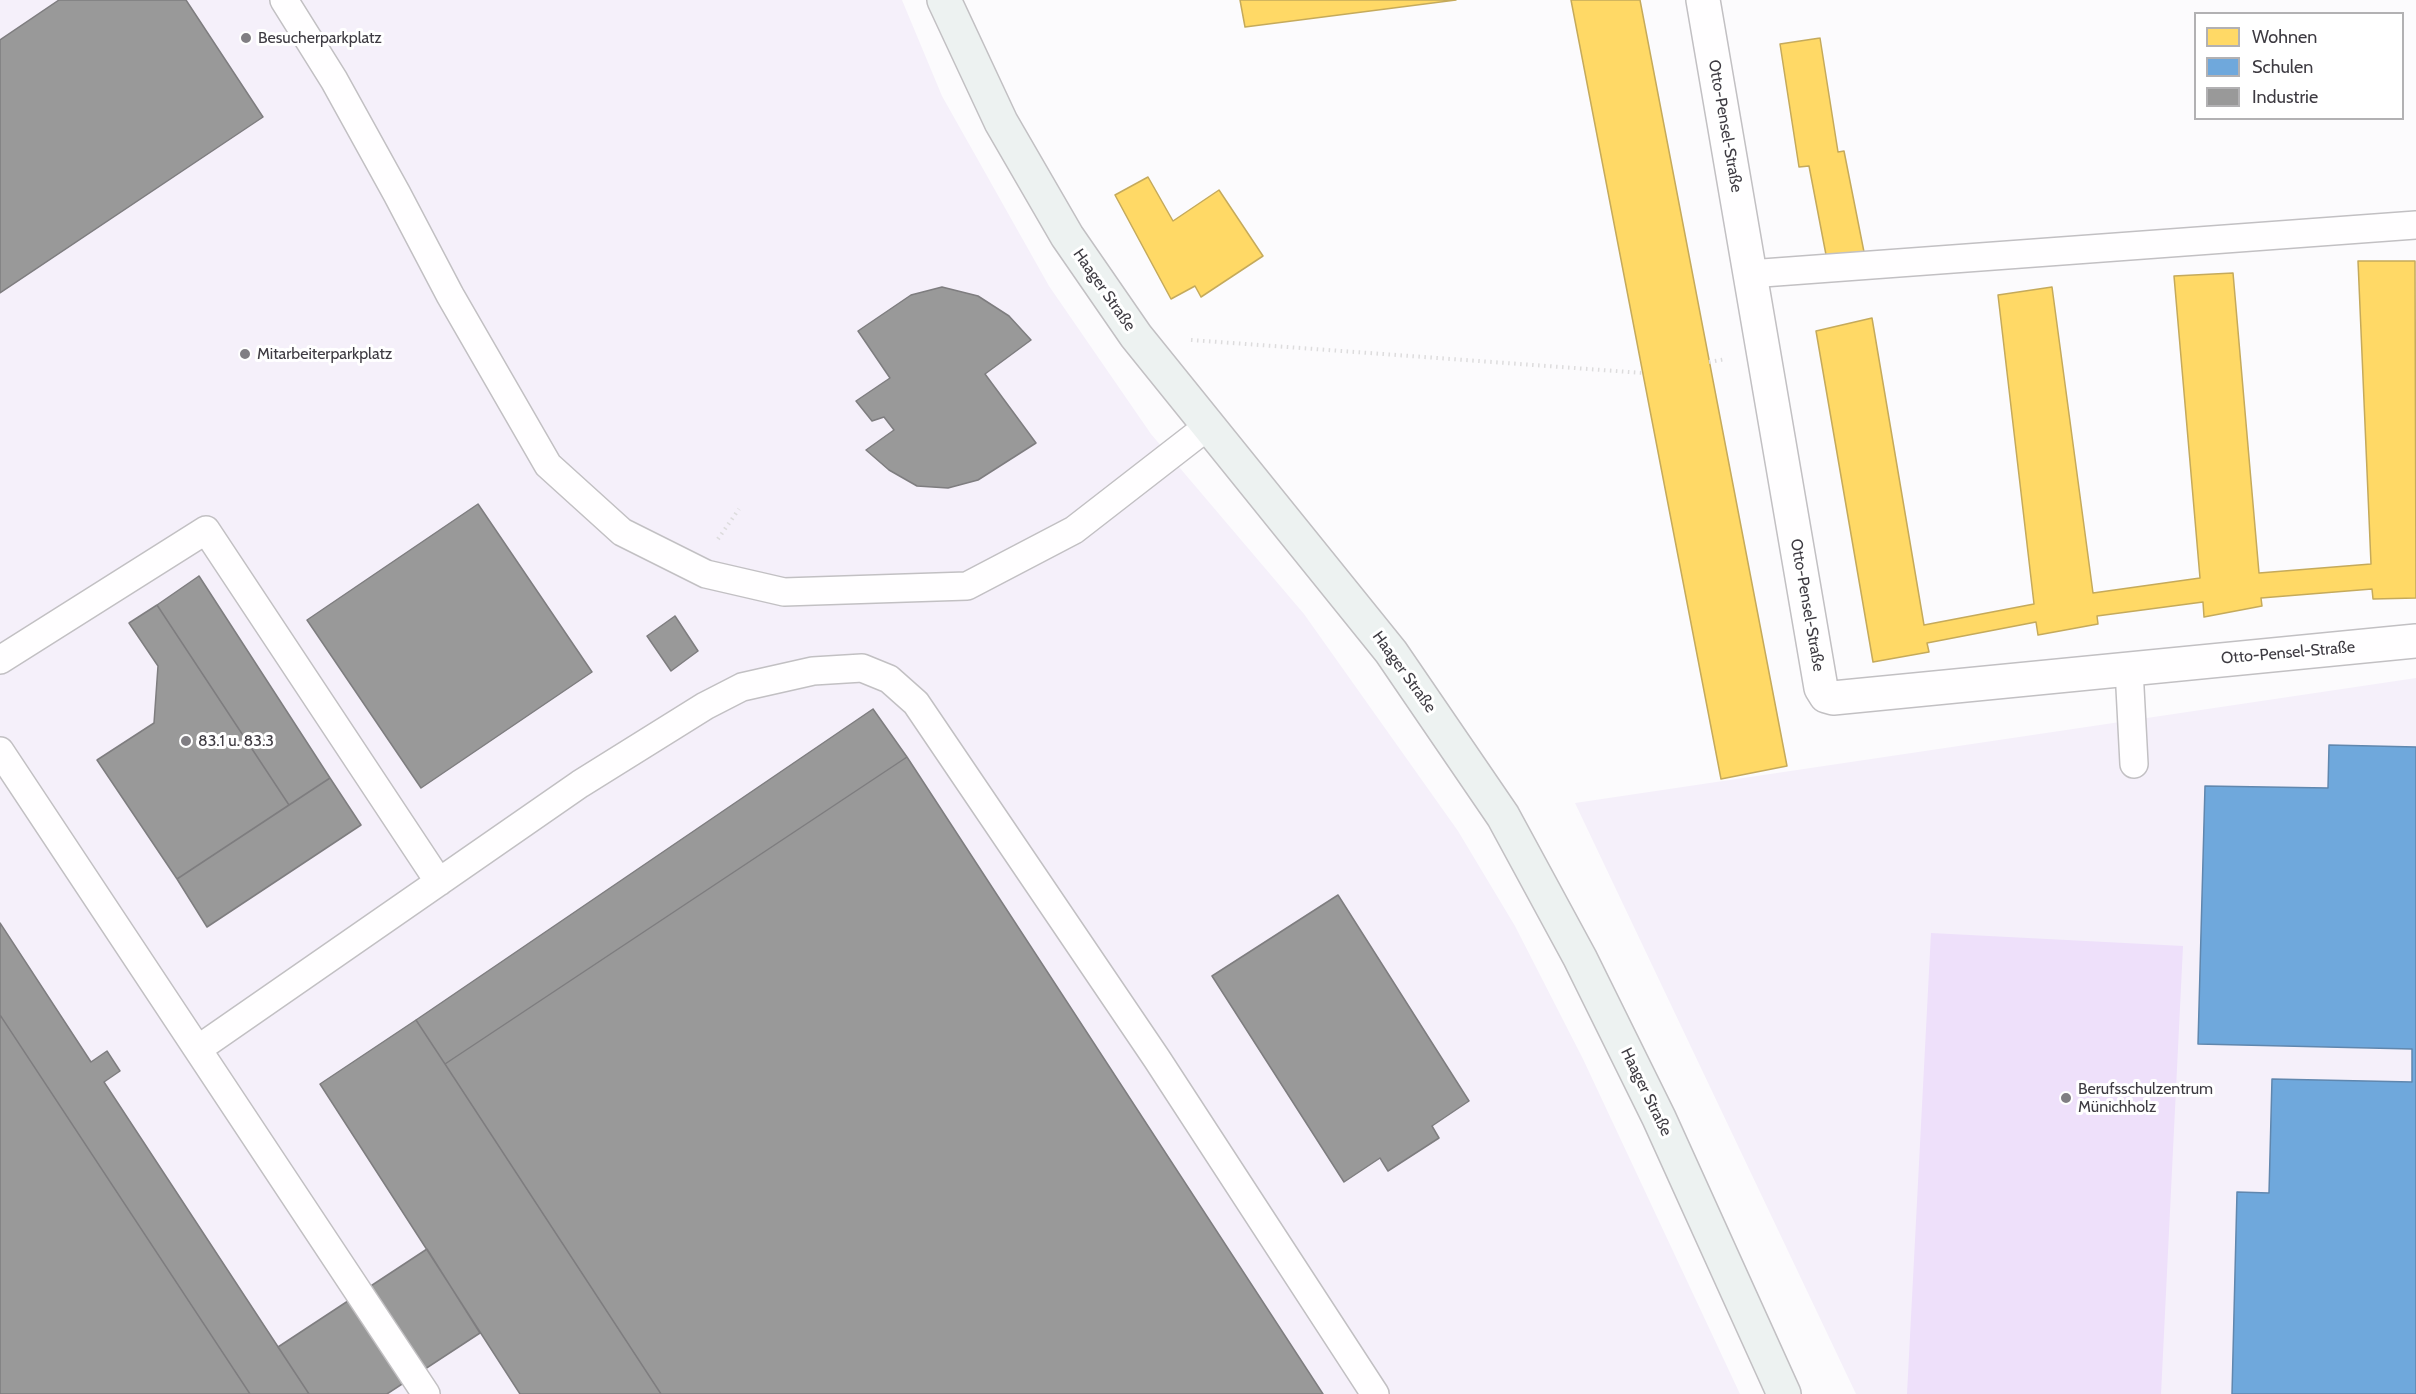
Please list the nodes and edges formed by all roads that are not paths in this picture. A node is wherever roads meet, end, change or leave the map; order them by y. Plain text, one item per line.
1 (284, 0) edge
2 (944, 0) edge
3 (1703, 0) edge
4 (2416, 225) edge
5 (1749, 274) junction
6 (1208, 426) junction
7 (2416, 641) edge
8 (0, 660) edge
9 (2129, 669) junction
10 (0, 751) edge
11 (2134, 764) dead end
12 (439, 882) junction
13 (198, 1049) junction
14 (426, 1394) edge
15 (1375, 1394) edge
16 (1784, 1394) edge

1 - 6 lane
2 - 6 main road, Haager Straße
3 - 5 street, Otto-Pensel-Straße
4 - 5 lane
5 - 9 street, Otto-Pensel-Straße
6 - 16 main road, Haager Straße
7 - 9 street, Otto-Pensel-Straße
8 - 12 lane
9 - 11 lane
10 - 13 lane
12 - 13 lane
12 - 15 lane
13 - 14 lane

